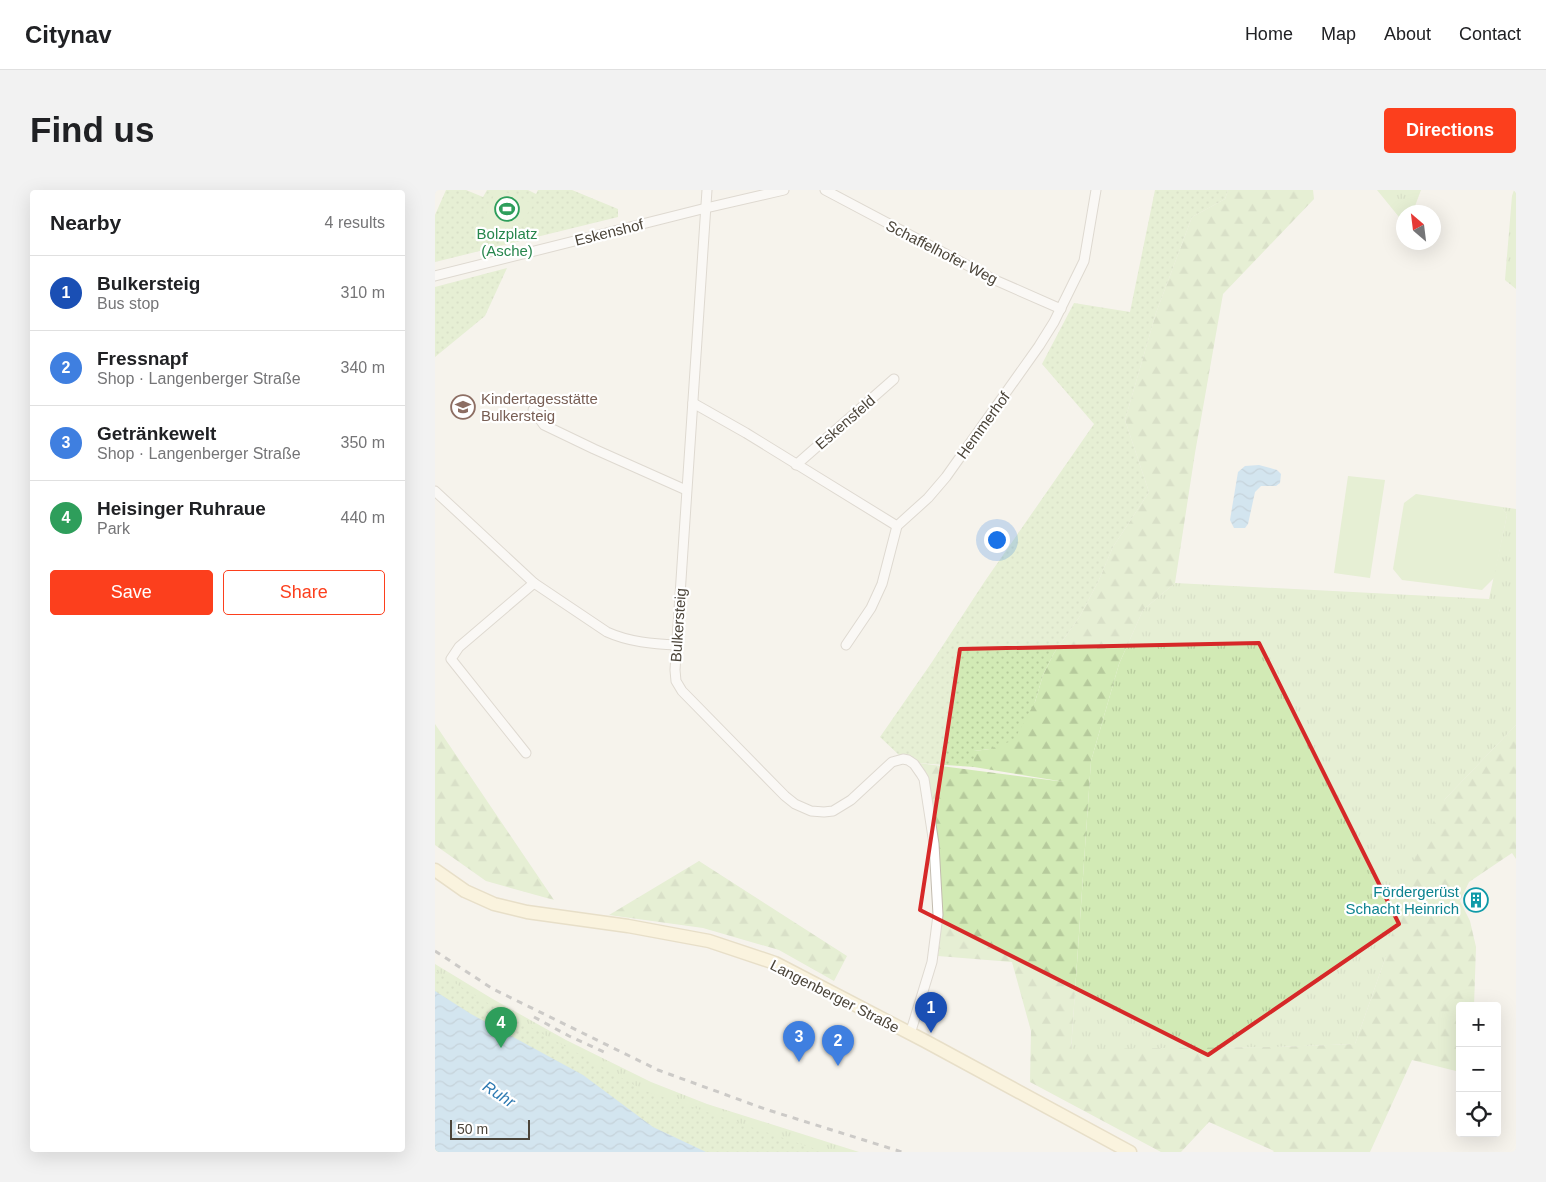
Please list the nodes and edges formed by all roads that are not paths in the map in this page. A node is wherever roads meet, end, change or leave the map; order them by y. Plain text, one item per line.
1 (707, 190) edge
2 (784, 190) edge
3 (825, 190) edge
4 (1096, 190) edge
5 (706, 208) junction
6 (435, 276) edge
7 (1061, 309) junction
8 (894, 379) dead end
9 (693, 403) junction
10 (533, 410) dead end
11 (796, 465) junction
12 (686, 490) junction
13 (435, 491) edge
14 (897, 526) junction
15 (534, 583) junction
16 (677, 645) junction
17 (846, 645) dead end
18 (526, 753) dead end
19 (435, 870) edge
20 (910, 1034) junction
21 (1130, 1152) edge

1 - 5 street, Bulkersteig
2 - 5 street, Eskenshof
3 - 7 street, Schaffelhofer Weg
4 - 7 street, Hemmerhof
5 - 6 street, Eskenshof
5 - 9 street, Bulkersteig
7 - 14 street, Hemmerhof
8 - 11 street, Eskensfeld
9 - 11 street
9 - 12 street, Bulkersteig
10 - 12 street
11 - 14 street
12 - 16 street, Bulkersteig
13 - 15 street
14 - 17 street
15 - 16 street
15 - 18 street
16 - 20 street, Bulkersteig
19 - 20 main road, Langenberger Straße
20 - 21 main road, Langenberger Straße

